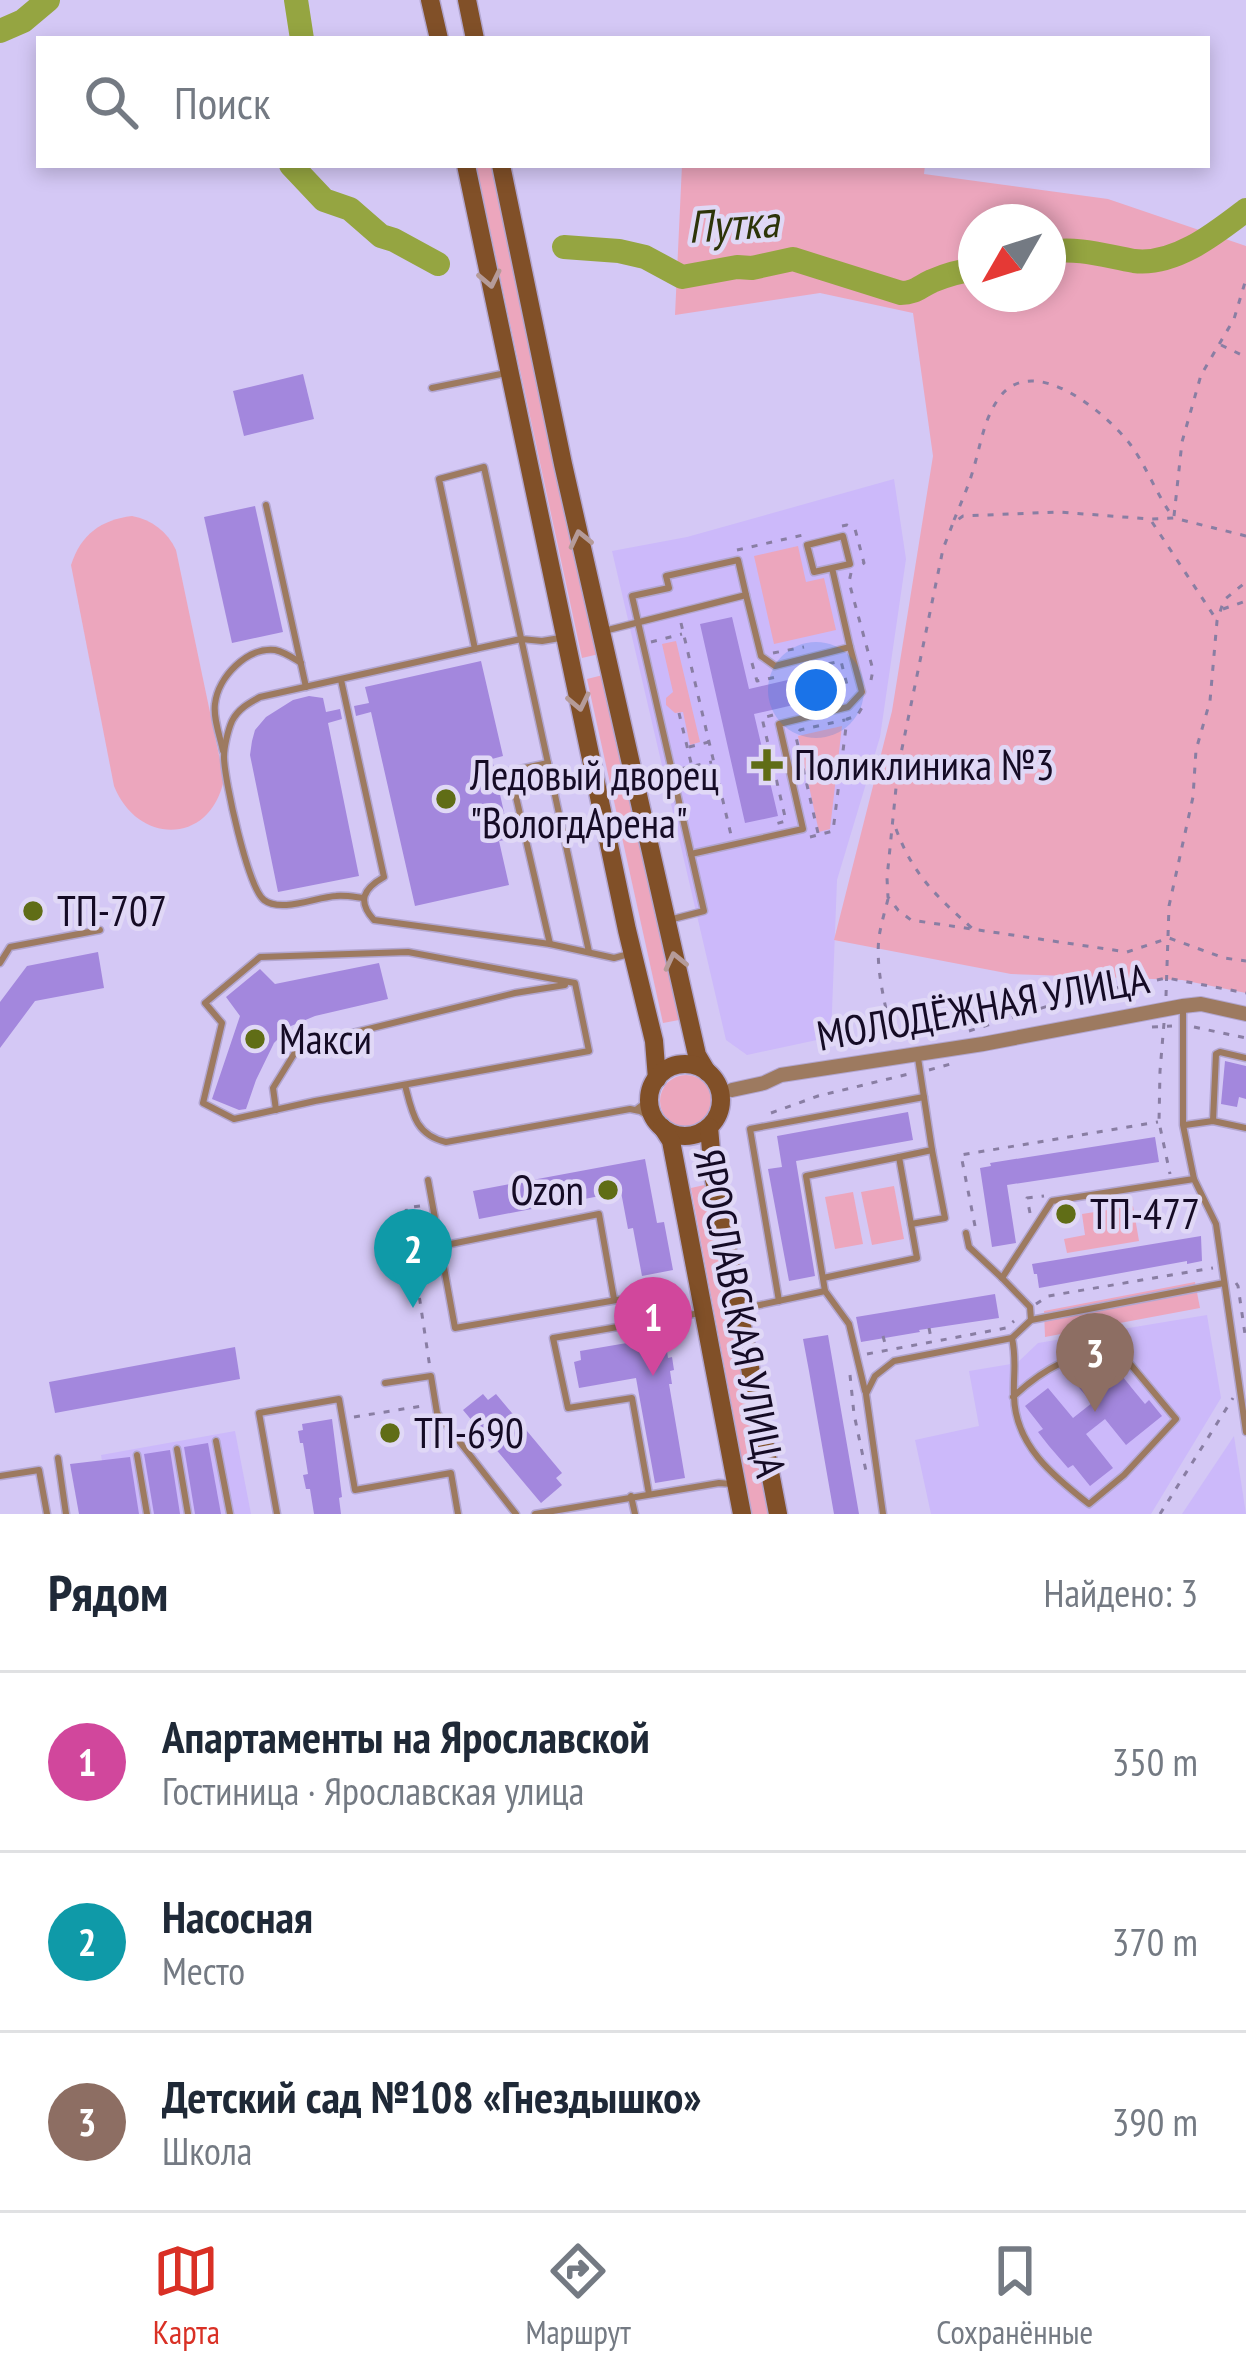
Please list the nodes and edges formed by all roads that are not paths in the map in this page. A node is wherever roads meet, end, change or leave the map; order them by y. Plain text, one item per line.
1 (430, 0) edge
2 (467, 0) edge
3 (438, 36) edge
4 (474, 36) edge
5 (467, 168) edge
6 (502, 168) edge
7 (510, 372) junction
8 (432, 388) dead end
9 (266, 505) dead end
10 (832, 568) junction
11 (746, 596) junction
12 (638, 622) junction
13 (601, 632) junction
14 (565, 637) junction
15 (520, 639) junction
16 (850, 647) junction
17 (475, 649) junction
18 (301, 663) junction
19 (341, 679) junction
20 (306, 687) junction
21 (224, 756) junction
22 (548, 764) junction
23 (691, 854) junction
24 (364, 898) junction
25 (665, 921) junction
26 (100, 930) dead end
27 (550, 944) junction
28 (589, 952) junction
29 (632, 953) junction
30 (0, 962) edge
31 (575, 983) junction
32 (1183, 1006) junction
33 (1246, 1014) edge
34 (917, 1054) junction
35 (1246, 1058) edge
36 (405, 1085) junction
37 (653, 1086) junction
38 (719, 1087) junction
39 (924, 1097) junction
40 (276, 1110) junction
41 (634, 1111) junction
42 (1213, 1121) junction
43 (659, 1124) junction
44 (1184, 1125) junction
45 (709, 1127) junction
46 (1246, 1128) edge
47 (932, 1150) junction
48 (899, 1157) junction
49 (1194, 1179) junction
50 (428, 1180) dead end
51 (911, 1224) junction
52 (966, 1233) dead end
53 (441, 1246) junction
54 (823, 1278) junction
55 (1002, 1278) junction
56 (1224, 1283) junction
57 (825, 1291) junction
58 (614, 1299) junction
59 (779, 1301) junction
60 (740, 1310) junction
61 (704, 1312) junction
62 (668, 1318) junction
63 (1031, 1320) junction
64 (1012, 1338) junction
65 (385, 1383) dead end
66 (866, 1394) junction
67 (1013, 1396) junction
68 (1246, 1432) edge
69 (216, 1441) dead end
70 (177, 1448) dead end
71 (137, 1455) dead end
72 (58, 1458) dead end
73 (0, 1476) edge
74 (736, 1484) junction
75 (649, 1494) junction
76 (632, 1496) junction
77 (47, 1514) edge
78 (66, 1514) edge
79 (147, 1514) edge
80 (188, 1514) edge
81 (230, 1514) edge
82 (277, 1514) edge
83 (458, 1514) edge
84 (517, 1514) edge
85 (535, 1514) edge
86 (635, 1514) edge
87 (742, 1514) edge
88 (778, 1514) edge
89 (884, 1514) edge

1 - 3 main road
2 - 4 main road
5 -> 7 main road
13 -> 6 main road
7 - 8 lane
7 - 14 main road
9 - 18 lane
10 - 10 lane
10 - 16 lane
11 - 12 lane
11 - 12 lane
11 - 16 lane
12 - 13 lane
12 - 23 lane
13 - 25 main road
14 - 15 lane
14 -> 29 main road
15 - 17 lane
15 - 17 lane
15 - 22 lane
16 - 23 lane
17 - 19 lane
18 - 20 lane
18 - 21 lane
19 - 20 lane
19 - 24 lane
20 - 21 lane
21 - 24 lane
22 - 27 lane
22 - 28 lane
23 - 25 lane
24 - 27 lane
38 -> 25 main road
26 - 30 lane
27 - 28 lane
28 - 29 lane
29 - 37 main road
31 - 36 lane
31 - 40 lane
31 - 40 lane
32 - 33 street, МОЛОДЁЖНАЯ УЛИЦА
32 - 34 street, МОЛОДЁЖНАЯ УЛИЦА
32 - 44 lane
34 - 38 street, МОЛОДЁЖНАЯ УЛИЦА
34 - 39 lane
35 - 42 lane
36 - 40 lane
36 - 41 lane
37 - 38 main road
37 - 41 lane
37 - 43 main road
38 - 45 main road
39 - 47 lane
39 - 59 lane
41 - 43 lane
42 - 44 lane
42 - 46 lane
43 - 45 main road
43 - 61 main road, ЯРОСЛАВСКАЯ УЛИЦА
44 - 49 lane
45 - 60 main road, ЯРОСЛАВСКАЯ УЛИЦА
47 - 48 lane
47 - 51 lane
48 - 51 lane
48 - 54 lane
49 - 55 lane
49 - 56 lane
50 - 53 lane
51 - 54 lane
52 - 55 lane
53 - 58 lane
53 - 58 lane
54 - 57 lane
55 - 63 lane
56 - 63 lane
56 - 68 lane
57 - 59 lane
57 - 66 lane
58 - 62 lane
59 - 60 lane
60 - 88 main road, ЯРОСЛАВСКАЯ УЛИЦА
61 - 62 lane
61 - 74 main road, ЯРОСЛАВСКАЯ УЛИЦА
62 - 75 lane
63 - 64 lane
64 - 66 lane
64 - 67 lane
65 - 84 lane
66 - 89 lane
67 - 67 lane
69 - 81 lane
70 - 80 lane
71 - 79 lane
72 - 78 lane
73 - 77 lane
74 - 75 lane
74 - 87 main road, ЯРОСЛАВСКАЯ УЛИЦА
75 - 76 lane
76 - 85 lane
76 - 86 lane
82 - 83 lane

